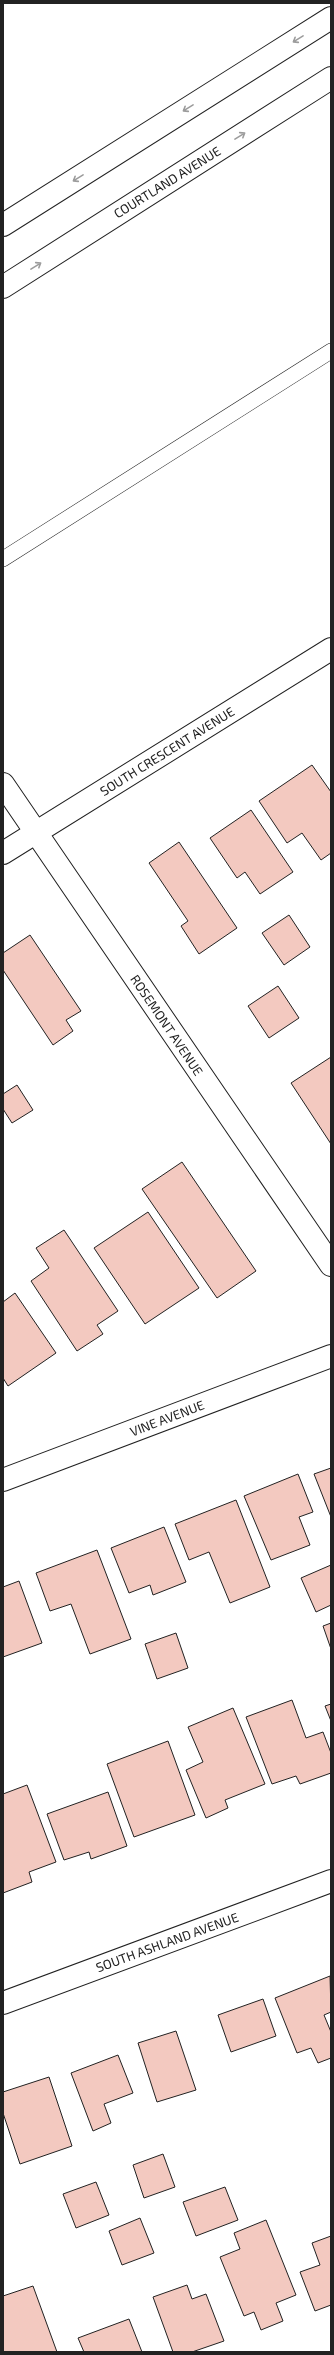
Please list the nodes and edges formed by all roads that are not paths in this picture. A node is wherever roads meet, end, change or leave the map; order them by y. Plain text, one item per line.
1 (331, 18) edge
2 (331, 78) edge
3 (3, 225) edge
4 (3, 287) edge
5 (331, 351) edge
6 (3, 559) edge
7 (331, 649) edge
8 (3, 784) edge
9 (36, 832) junction
10 (3, 853) edge
11 (331, 1265) edge
12 (331, 1356) edge
13 (3, 1480) edge
14 (331, 1881) edge
15 (3, 2003) edge

1 -> 3 street
4 -> 2 street, COURTLAND AVENUE
5 - 6 lane
7 - 9 street, SOUTH CRESCENT AVENUE
8 - 9 street, ROSEMONT AVENUE
9 - 10 street, SOUTH CRESCENT AVENUE
9 - 11 street, ROSEMONT AVENUE
12 - 13 street, VINE AVENUE
14 - 15 street, SOUTH ASHLAND AVENUE

